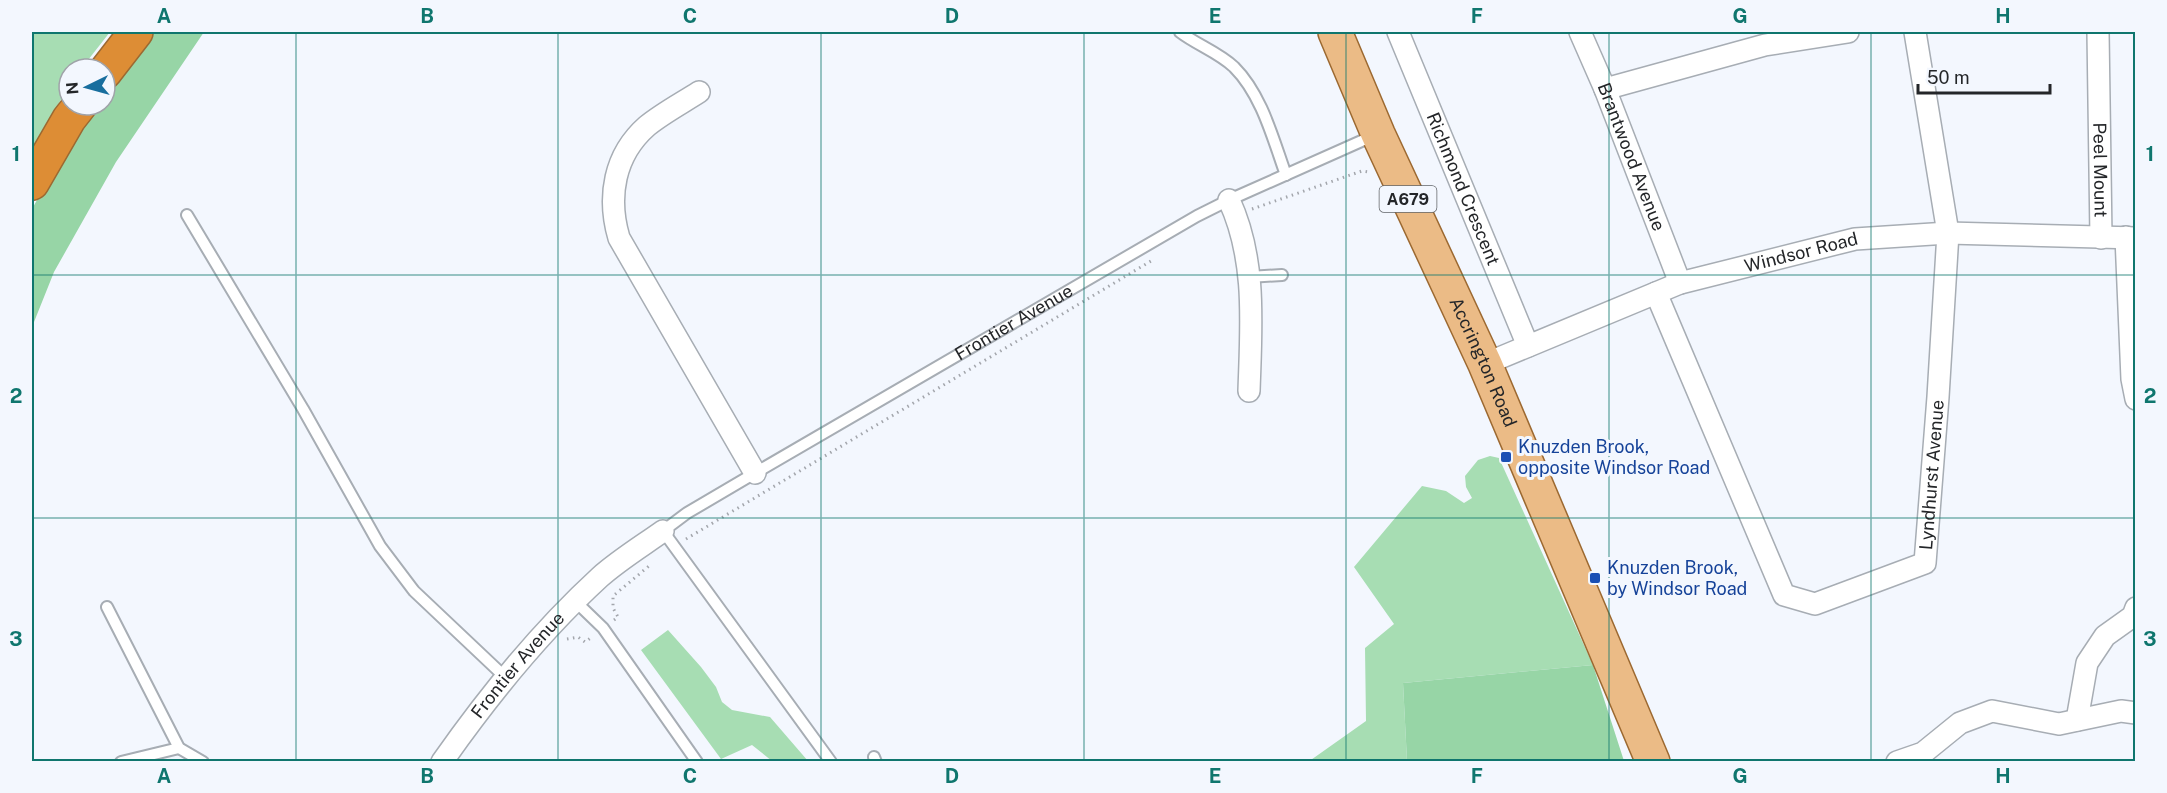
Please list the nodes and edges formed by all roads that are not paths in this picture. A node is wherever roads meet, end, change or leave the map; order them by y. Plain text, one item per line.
1 (136, 32) edge
2 (1180, 32) edge
3 (1335, 32) edge
4 (1398, 32) edge
5 (1580, 32) edge
6 (1848, 32) edge
7 (1915, 32) edge
8 (2098, 32) edge
9 (1762, 38) edge
10 (117, 57) edge
11 (1605, 89) junction
12 (699, 92) dead end
13 (71, 117) edge
14 (1378, 134) junction
15 (1286, 175) junction
16 (32, 183) edge
17 (1232, 206) junction
18 (187, 215) dead end
19 (1948, 233) junction
20 (2101, 238) junction
21 (2131, 238) edge
22 (1282, 275) dead end
23 (1249, 277) junction
24 (1680, 283) junction
25 (1656, 293) junction
26 (1528, 346) junction
27 (1485, 364) junction
28 (1250, 391) dead end
29 (2136, 399) edge
30 (755, 473) junction
31 (669, 538) junction
32 (575, 601) junction
33 (106, 607) dead end
34 (2136, 608) edge
35 (506, 677) junction
36 (2136, 713) edge
37 (2077, 720) junction
38 (179, 748) junction
39 (121, 762) edge
40 (202, 762) edge
41 (442, 762) edge
42 (697, 762) edge
43 (831, 762) edge
44 (1653, 762) edge
45 (1897, 762) edge

1 - 10 highway
2 - 15 lane
3 - 14 main road, Accrington Road / A679
4 - 26 street, Richmond Crescent
5 - 11 street, Brantwood Avenue
6 - 9 street
7 - 19 street
8 - 20 street, Peel Mount
9 - 11 street
11 - 24 street, Brantwood Avenue
12 - 30 street
13 - 16 highway
14 - 15 lane, Frontier Avenue
14 - 27 main road, Accrington Road / A679
15 - 17 lane, Frontier Avenue
17 - 23 street
17 - 30 lane, Frontier Avenue
18 - 35 lane
19 - 20 street, Windsor Road
19 - 24 street, Windsor Road
19 - 25 street, Lyndhurst Avenue
20 - 21 street, Windsor Road
21 - 29 street
22 - 23 lane
23 - 28 street
24 - 25 street, Windsor Road
25 - 26 street, Windsor Road
26 - 27 street, Windsor Road
27 - 44 main road, Accrington Road / A679
30 - 31 lane, Frontier Avenue
31 - 32 street, Frontier Avenue
31 - 43 lane
32 - 35 street, Frontier Avenue
32 - 42 lane
33 - 38 lane
34 - 37 street
35 - 41 street, Frontier Avenue
36 - 37 street
37 - 45 street
38 - 39 lane
38 - 40 lane

